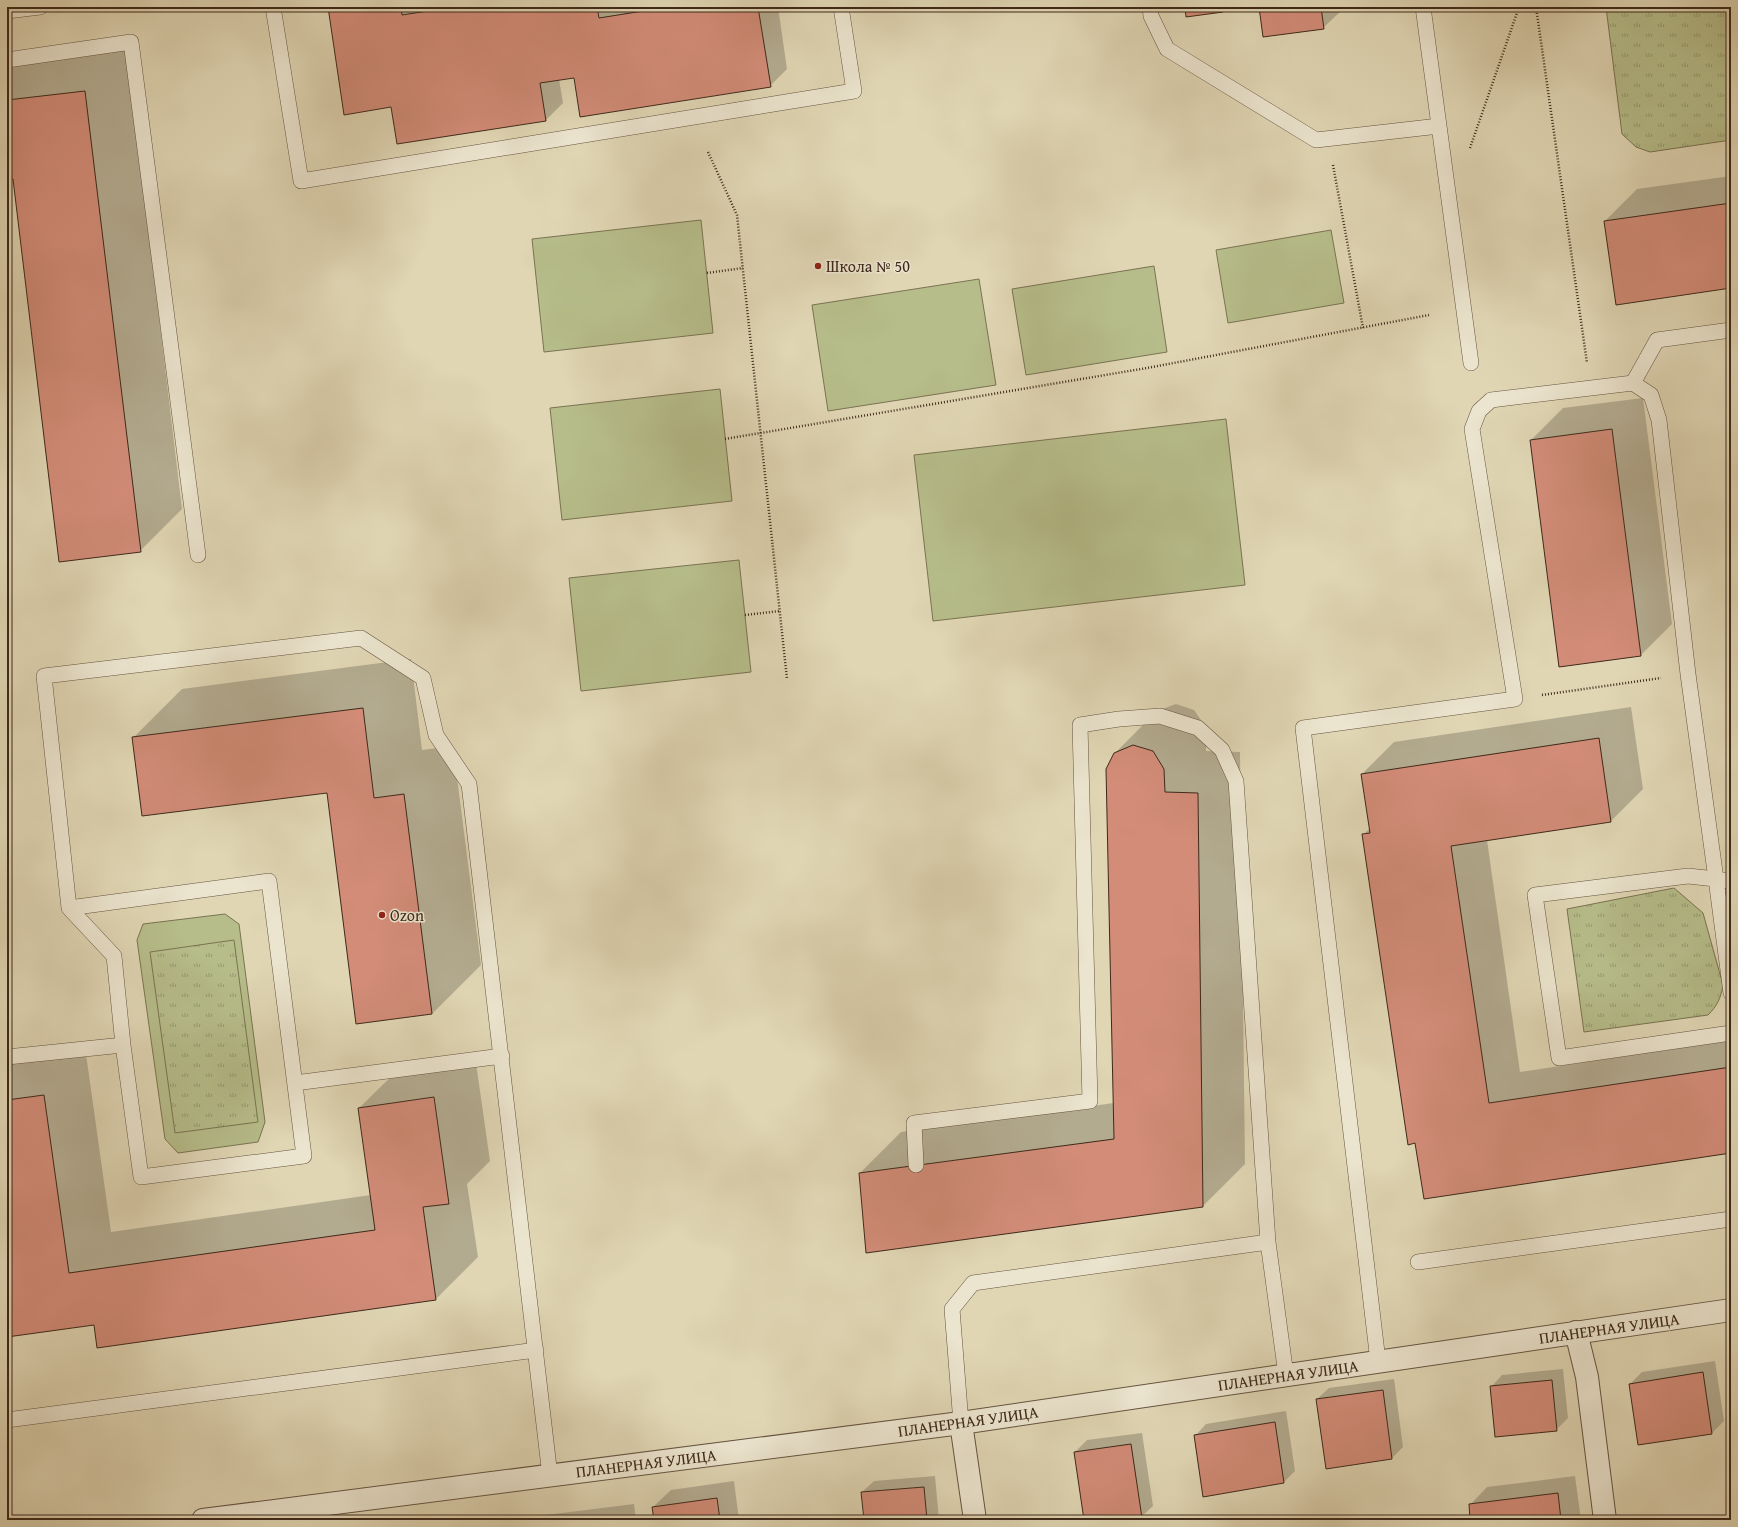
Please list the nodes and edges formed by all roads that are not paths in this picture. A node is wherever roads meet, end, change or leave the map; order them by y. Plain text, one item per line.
1 (40, 7) edge
2 (273, 7) edge
3 (841, 7) edge
4 (1150, 7) edge
5 (1423, 7) edge
6 (7, 11) edge
7 (7, 60) edge
8 (1440, 126) junction
9 (1731, 330) edge
10 (1471, 364) dead end
11 (1633, 383) junction
12 (198, 556) dead end
13 (1716, 879) junction
14 (1731, 881) edge
15 (69, 908) junction
16 (1731, 993) edge
17 (1731, 1033) edge
18 (123, 1045) junction
19 (502, 1056) junction
20 (7, 1058) edge
21 (295, 1083) junction
22 (916, 1165) dead end
23 (1731, 1219) edge
24 (1268, 1242) junction
25 (1418, 1262) dead end
26 (1731, 1310) edge
27 (1576, 1332) junction
28 (536, 1350) junction
29 (1378, 1361) junction
30 (1286, 1375) junction
31 (7, 1420) edge
32 (961, 1423) junction
33 (550, 1476) junction
34 (203, 1520) edge
35 (975, 1520) edge
36 (1605, 1520) edge

1 - 6 lane
2 - 3 lane
4 - 8 lane
5 - 8 lane
7 - 12 lane
8 - 10 lane
9 - 11 lane
11 - 13 lane
11 - 29 lane
13 - 14 lane
13 - 16 lane
13 - 17 lane
15 - 18 lane
15 - 19 lane
15 - 21 lane
18 - 20 lane
18 - 21 lane
19 - 21 lane
19 - 28 lane
22 - 24 lane
23 - 25 lane
24 - 30 lane
24 - 32 lane
26 - 27 street, ПЛАНЕРНАЯ УЛИЦА
27 - 29 street, ПЛАНЕРНАЯ УЛИЦА
27 - 36 street
28 - 31 lane
28 - 33 lane
29 - 30 street, ПЛАНЕРНАЯ УЛИЦА
30 - 32 street, ПЛАНЕРНАЯ УЛИЦА
32 - 33 street, ПЛАНЕРНАЯ УЛИЦА
32 - 35 street
33 - 34 street, ПЛАНЕРНАЯ УЛИЦА

